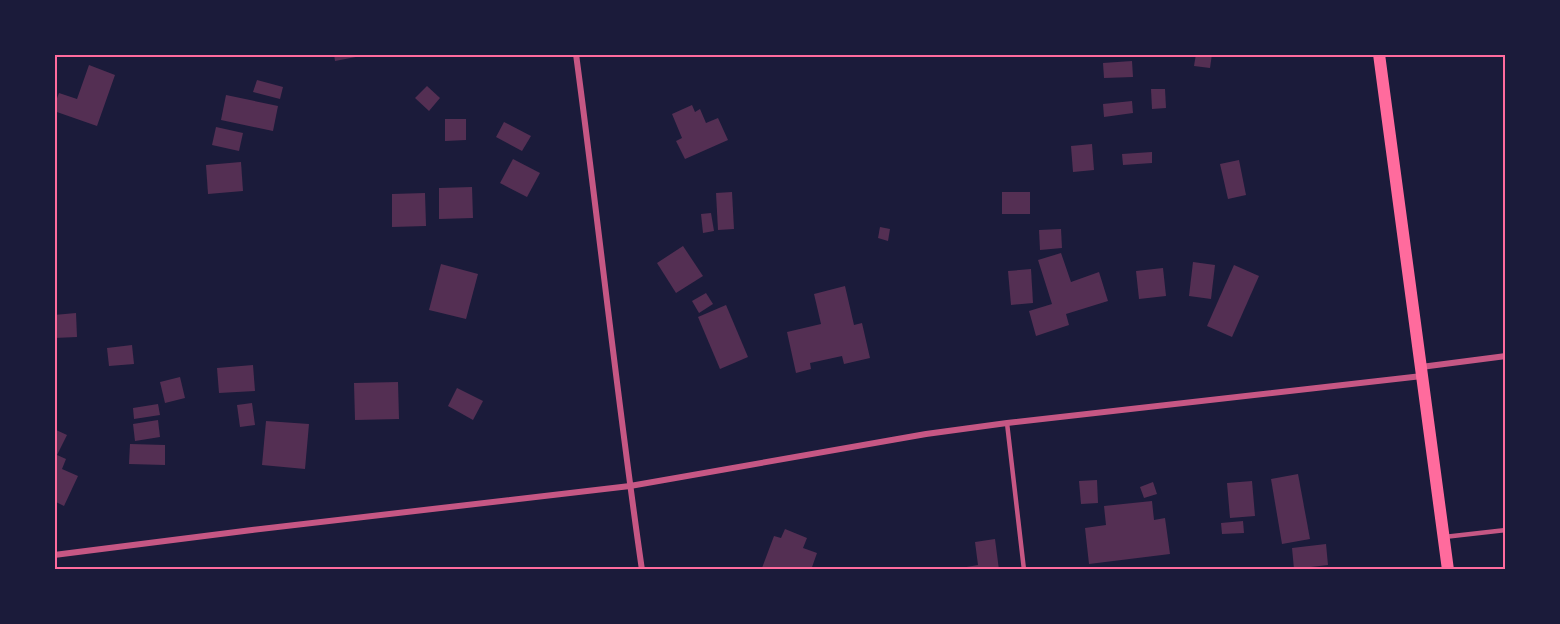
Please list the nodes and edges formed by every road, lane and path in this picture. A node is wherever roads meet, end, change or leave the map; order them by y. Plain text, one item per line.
1 (576, 54) edge
2 (1379, 54) edge
3 (1506, 356) edge
4 (1421, 372) junction
5 (1007, 423) junction
6 (630, 486) junction
7 (1506, 530) edge
8 (1444, 537) junction
9 (54, 555) edge
10 (642, 570) edge
11 (1023, 570) edge
12 (1448, 570) edge

1 - 6 street
2 - 4 main road
3 - 4 street
4 - 5 street
4 - 8 main road
5 - 6 street
5 - 11 lane
6 - 9 street
6 - 10 street
7 - 8 lane
8 - 12 main road

